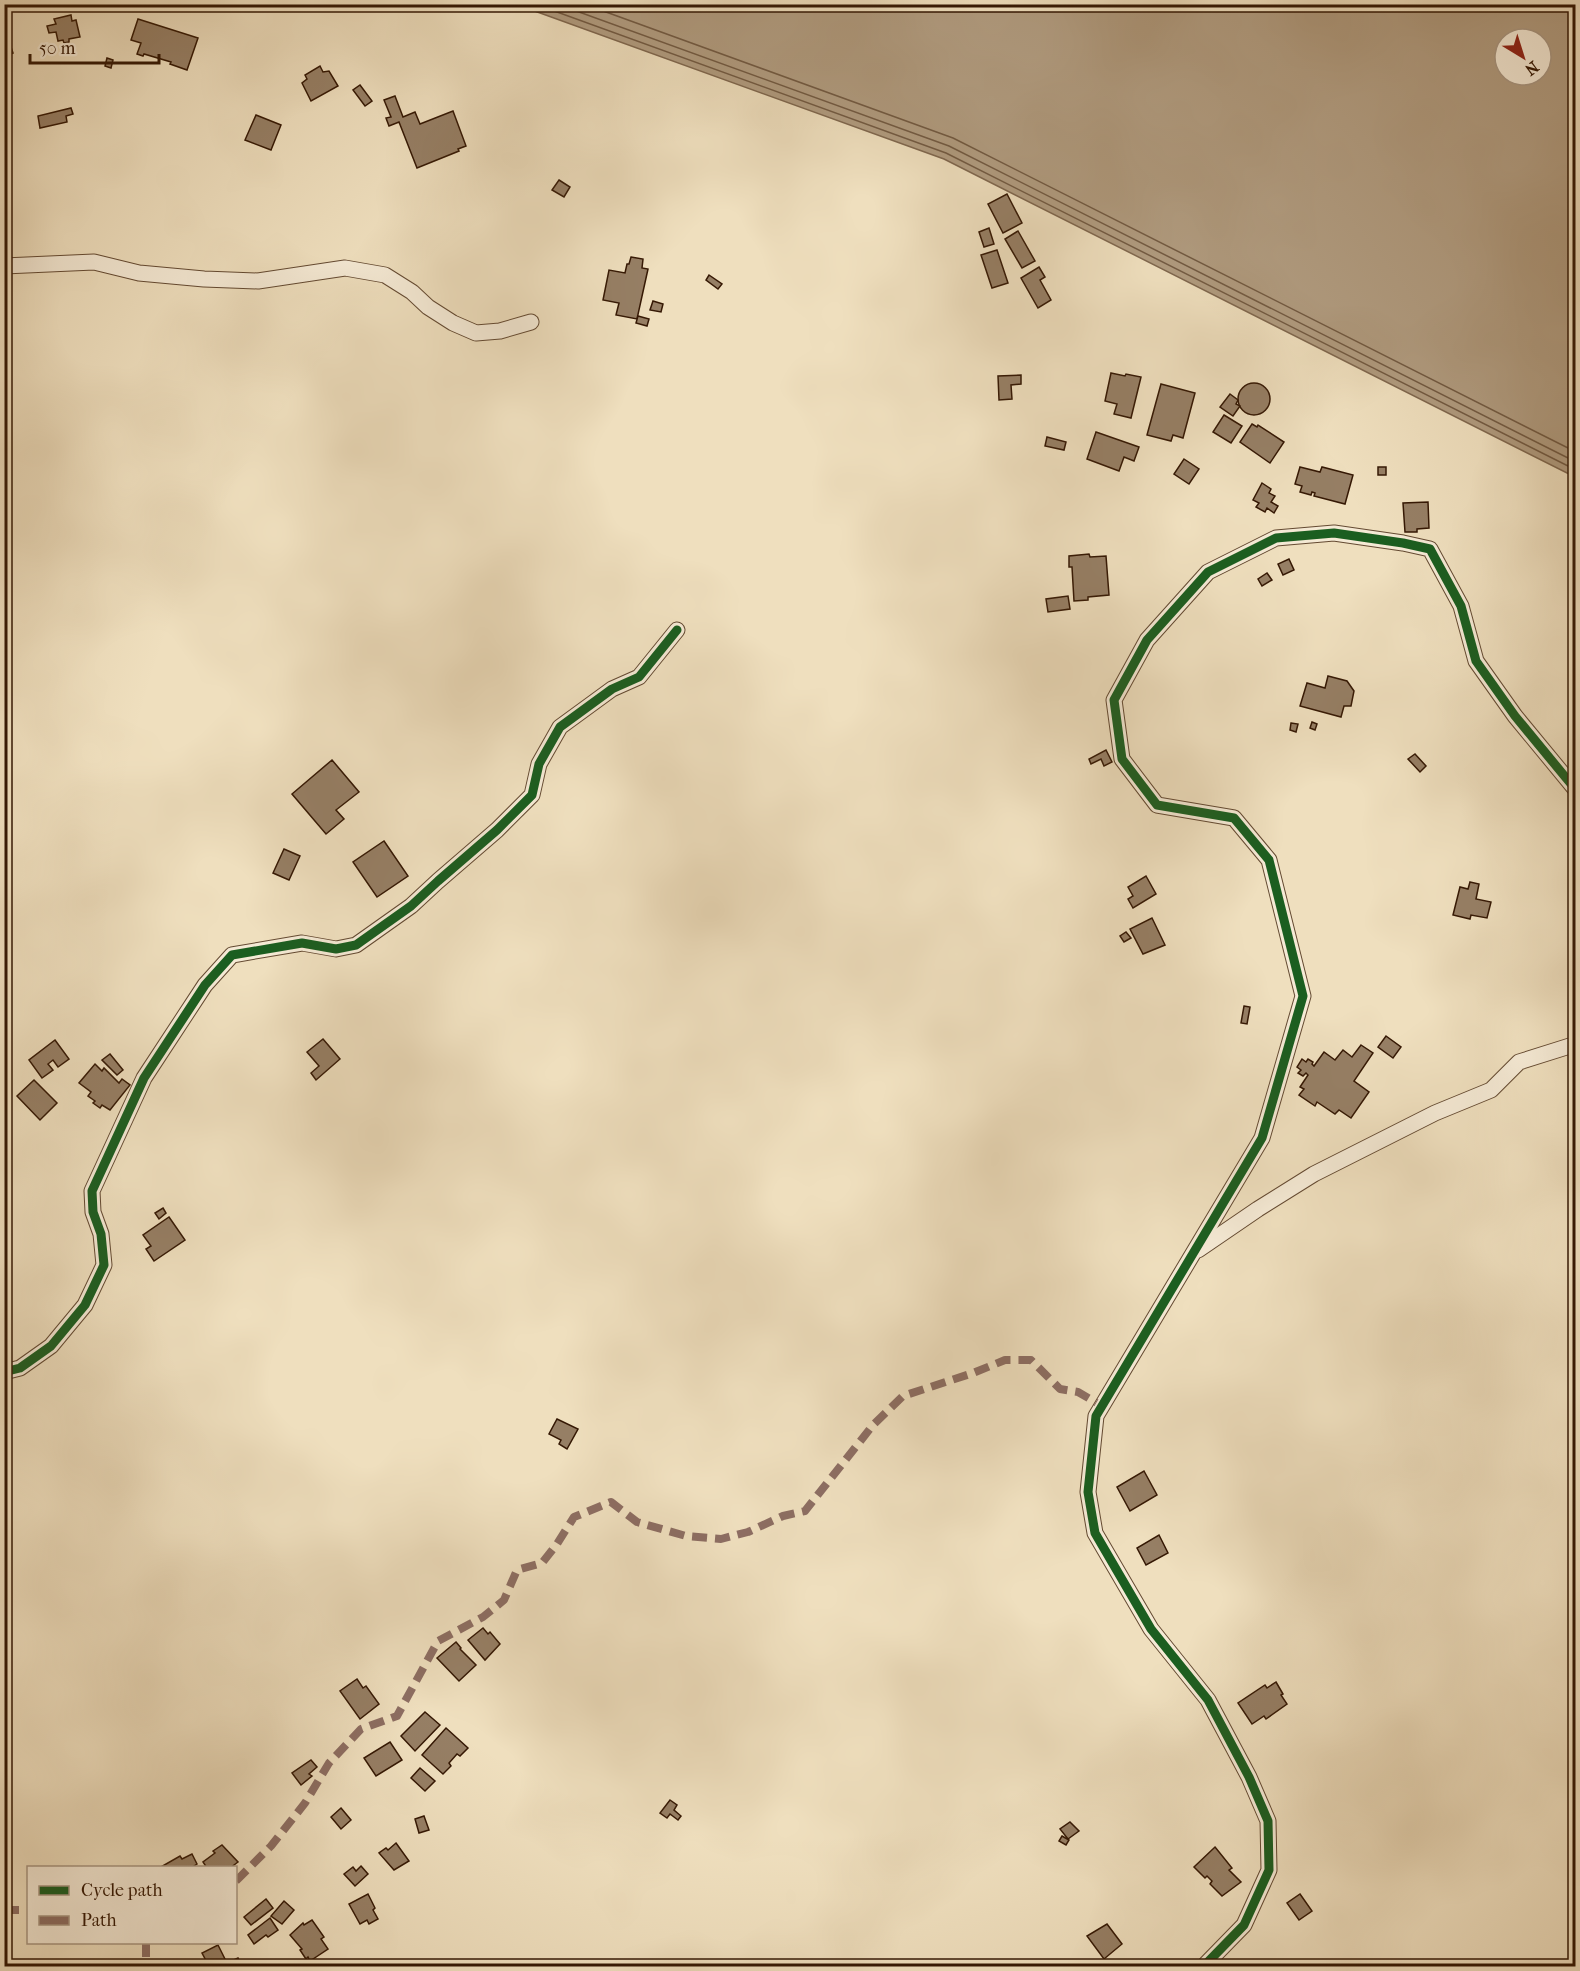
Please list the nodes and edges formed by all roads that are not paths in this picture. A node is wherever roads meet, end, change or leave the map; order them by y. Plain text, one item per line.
1 (4, 266) edge
2 (531, 322) dead end
3 (678, 630) dead end
4 (1575, 790) edge
5 (1575, 1044) edge
6 (1193, 1253) junction
7 (4, 1372) edge
8 (1204, 1966) edge

1 - 2 street
3 - 7 street
4 - 6 street
5 - 6 street
6 - 8 street

